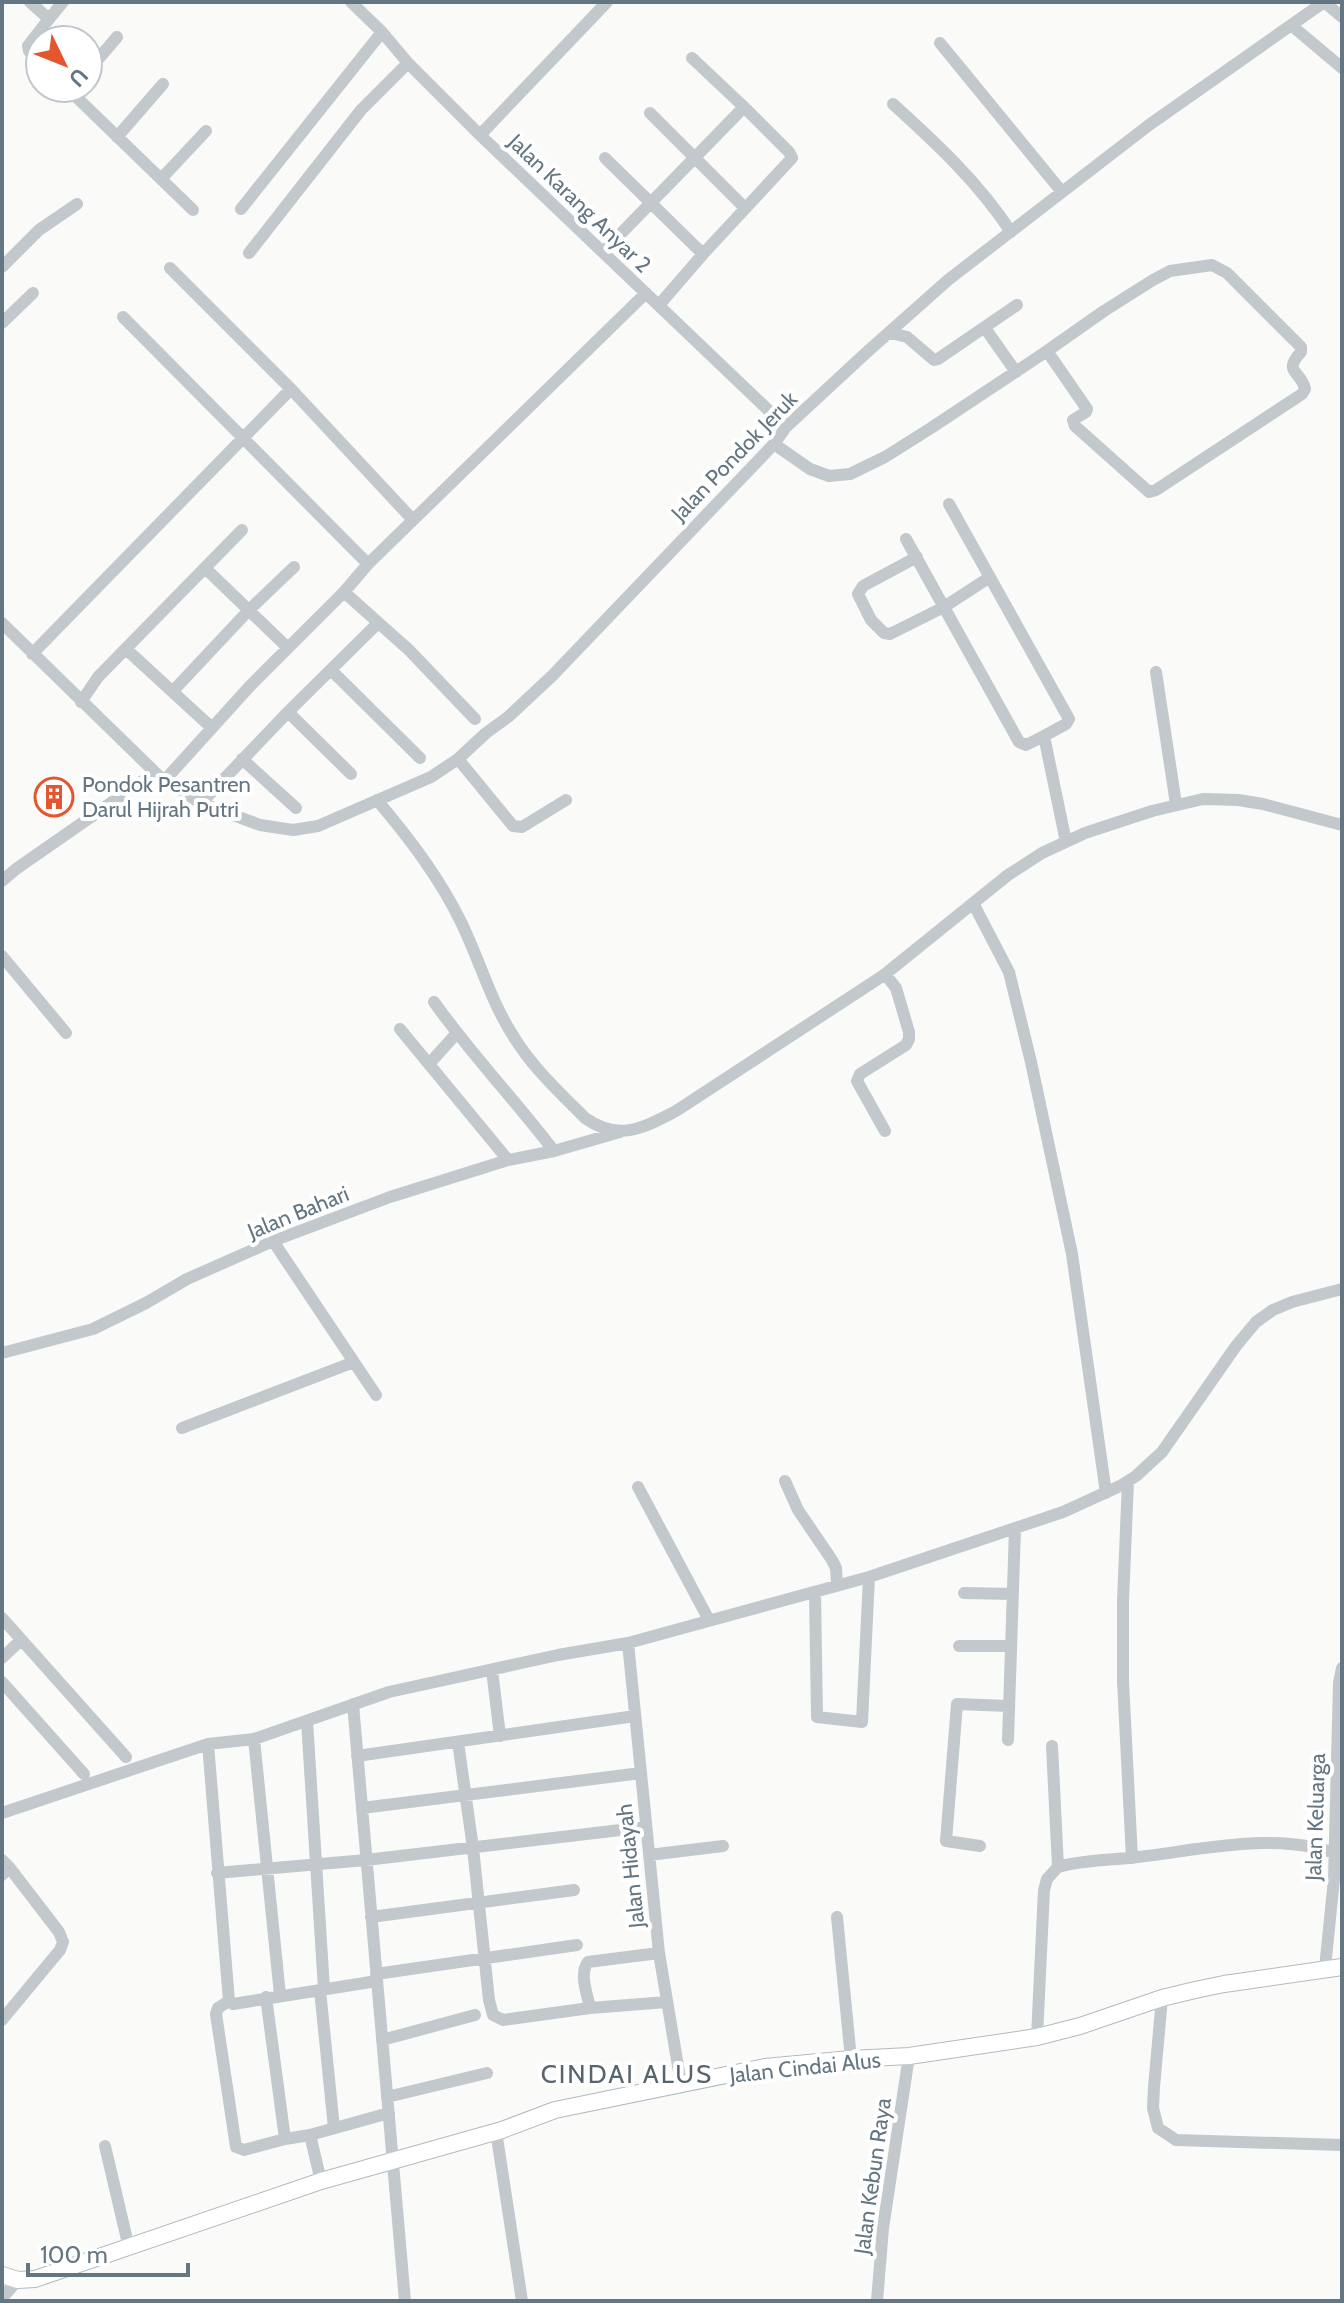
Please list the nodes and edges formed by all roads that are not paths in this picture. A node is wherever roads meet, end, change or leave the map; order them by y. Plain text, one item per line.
1 (30, 2) edge
2 (63, 2) edge
3 (351, 2) edge
4 (607, 2) edge
5 (1324, 2) edge
6 (1342, 17) edge
7 (49, 19) junction
8 (45, 24) edge
9 (1291, 25) junction
10 (382, 32) junction
11 (117, 37) dead end
12 (940, 43) dead end
13 (104, 52) edge
14 (692, 58) dead end
15 (408, 63) junction
16 (1342, 68) edge
17 (163, 84) dead end
18 (85, 104) edge
19 (893, 104) dead end
20 (744, 107) junction
21 (650, 113) dead end
22 (206, 131) dead end
23 (480, 135) junction
24 (117, 137) junction
25 (605, 158) dead end
26 (695, 158) junction
27 (161, 179) junction
28 (1062, 192) junction
29 (651, 203) junction
30 (77, 204) dead end
31 (745, 208) junction
32 (241, 209) dead end
33 (193, 210) dead end
34 (1011, 232) junction
35 (603, 252) junction
36 (249, 253) dead end
37 (703, 254) junction
38 (2, 267) edge
39 (170, 268) dead end
40 (33, 293) dead end
41 (646, 293) junction
42 (659, 305) junction
43 (1017, 305) dead end
44 (123, 317) dead end
45 (2, 323) edge
46 (985, 328) junction
47 (891, 333) junction
48 (1047, 351) junction
49 (1016, 372) junction
50 (291, 389) junction
51 (786, 427) junction
52 (243, 437) junction
53 (774, 444) junction
54 (949, 504) dead end
55 (413, 520) junction
56 (242, 530) dead end
57 (906, 539) dead end
58 (917, 557) junction
59 (368, 564) junction
60 (294, 567) dead end
61 (205, 568) junction
62 (990, 577) junction
63 (344, 592) junction
64 (944, 607) junction
65 (249, 610) junction
66 (2, 623) edge
67 (378, 623) junction
68 (288, 648) junction
69 (126, 649) junction
70 (32, 654) junction
71 (331, 670) junction
72 (1156, 672) dead end
73 (173, 691) junction
74 (81, 702) junction
75 (288, 712) junction
76 (475, 719) dead end
77 (212, 728) junction
78 (1044, 736) junction
79 (420, 758) dead end
80 (242, 759) junction
81 (458, 759) junction
82 (351, 774) dead end
83 (159, 777) junction
84 (377, 800) junction
85 (566, 800) dead end
86 (201, 803) junction
87 (1176, 804) junction
88 (296, 808) dead end
89 (1342, 825) edge
90 (1066, 842) junction
91 (2, 881) edge
92 (973, 903) junction
93 (2, 956) edge
94 (885, 974) junction
95 (434, 1002) dead end
96 (400, 1029) dead end
97 (66, 1033) dead end
98 (456, 1034) junction
99 (429, 1064) junction
100 (885, 1131) dead end
101 (620, 1132) junction
102 (554, 1151) junction
103 (508, 1160) junction
104 (273, 1241) junction
105 (1342, 1289) edge
106 (2, 1353) edge
107 (354, 1362) junction
108 (376, 1395) dead end
109 (182, 1428) dead end
110 (785, 1481) dead end
111 (1128, 1481) junction
112 (638, 1487) dead end
113 (1106, 1493) junction
114 (1015, 1528) junction
115 (869, 1577) junction
116 (837, 1585) junction
117 (815, 1592) junction
118 (964, 1593) dead end
119 (1013, 1594) junction
120 (2, 1618) edge
121 (709, 1620) junction
122 (21, 1640) junction
123 (628, 1643) junction
124 (959, 1646) dead end
125 (1011, 1646) junction
126 (2, 1658) edge
127 (1342, 1668) edge
128 (492, 1670) junction
129 (2, 1682) edge
130 (353, 1704) junction
131 (1009, 1706) junction
132 (635, 1716) junction
133 (307, 1721) junction
134 (500, 1736) junction
135 (254, 1739) junction
136 (1008, 1740) dead end
137 (458, 1742) junction
138 (208, 1744) junction
139 (1052, 1746) dead end
140 (357, 1756) junction
141 (126, 1757) dead end
142 (641, 1773) junction
143 (84, 1774) dead end
144 (466, 1795) junction
145 (362, 1808) junction
146 (2, 1813) edge
147 (646, 1827) junction
148 (723, 1846) dead end
149 (980, 1846) dead end
150 (473, 1848) junction
151 (1338, 1854) edge
152 (649, 1855) junction
153 (1132, 1858) junction
154 (366, 1860) junction
155 (315, 1865) junction
156 (1058, 1867) junction
157 (4, 1868) edge
158 (267, 1869) junction
159 (217, 1873) junction
160 (574, 1890) dead end
161 (479, 1903) junction
162 (371, 1917) junction
163 (837, 1917) dead end
164 (577, 1945) dead end
165 (659, 1953) junction
166 (486, 1958) junction
167 (1334, 1968) edge
168 (377, 1977) junction
169 (322, 1990) junction
170 (280, 1995) junction
171 (266, 1997) junction
172 (1162, 1998) junction
173 (229, 2001) junction
174 (667, 2002) junction
175 (590, 2008) junction
176 (475, 2015) dead end
177 (2, 2020) edge
178 (1037, 2037) junction
179 (382, 2040) junction
180 (909, 2056) junction
181 (851, 2059) junction
182 (487, 2073) dead end
183 (681, 2084) junction
184 (387, 2097) junction
185 (389, 2113) junction
186 (334, 2128) junction
187 (496, 2131) junction
188 (310, 2135) junction
189 (285, 2139) junction
190 (1342, 2145) edge
191 (105, 2146) dead end
192 (393, 2161) junction
193 (321, 2181) junction
194 (129, 2248) junction
195 (10, 2277) edge
196 (2, 2298) edge
197 (405, 2301) edge
198 (522, 2301) edge
199 (877, 2301) edge

1 - 7 street
2 - 7 street
3 - 10 street, Jalan Karang Anyar 2
4 - 23 street
5 - 6 street
5 - 9 street, Jalan Pondok Jeruk
7 - 8 street
9 - 16 street
9 - 28 street, Jalan Pondok Jeruk
10 - 15 street, Jalan Karang Anyar 2
10 - 32 street
11 - 13 street
12 - 28 street
14 - 20 street
15 - 23 street, Jalan Karang Anyar 2
15 - 36 street
17 - 24 street
18 - 24 street
19 - 34 street
20 - 26 street
20 - 31 street
21 - 26 street
22 - 27 street
23 - 35 street, Jalan Karang Anyar 2
24 - 27 street
25 - 29 street
26 - 29 street
26 - 31 street
27 - 33 street
28 - 34 street, Jalan Pondok Jeruk
29 - 35 street
29 - 37 street
30 - 38 street
31 - 37 street
34 - 47 street, Jalan Pondok Jeruk
35 - 41 street, Jalan Karang Anyar 2
37 - 42 street
39 - 50 street
40 - 45 street
41 - 42 street, Jalan Karang Anyar 2
41 - 55 street
42 - 51 street, Jalan Karang Anyar 2
43 - 46 street
44 - 52 street
46 - 47 street
46 - 49 street
47 - 51 street, Jalan Pondok Jeruk
48 - 48 street
48 - 49 street
49 - 53 street
50 - 52 street
50 - 55 street
51 - 53 street, Jalan Pondok Jeruk
52 - 59 street
52 - 70 street
53 - 81 street, Jalan Pondok Jeruk
54 - 62 street
55 - 59 street
56 - 61 street
57 - 58 street
58 - 64 street
58 - 64 street
59 - 63 street
60 - 65 street
61 - 65 street
61 - 69 street
62 - 64 street
62 - 78 street
63 - 67 street
63 - 68 street
64 - 78 street
65 - 68 street
65 - 73 street
66 - 70 street, Jalan Pondok Jeruk
67 - 71 street
67 - 76 street
68 - 77 street
69 - 73 street
69 - 74 street
70 - 74 street, Jalan Pondok Jeruk
71 - 75 street
71 - 79 street
72 - 87 street
73 - 77 street
74 - 83 street, Jalan Pondok Jeruk
75 - 80 street
75 - 82 street
77 - 83 street
78 - 90 street
80 - 86 street
80 - 88 street
81 - 84 street, Jalan Pondok Jeruk
81 - 85 street
83 - 86 street, Jalan Pondok Jeruk
83 - 91 street
84 - 86 street, Jalan Pondok Jeruk
84 - 101 street
87 - 89 street, Jalan Bahari
87 - 90 street, Jalan Bahari
90 - 92 street, Jalan Bahari
92 - 94 street, Jalan Bahari
92 - 113 street
93 - 97 street
94 - 100 street
94 - 101 street, Jalan Bahari
95 - 98 street
96 - 99 street
98 - 99 street
98 - 102 street
99 - 103 street
101 - 102 street, Jalan Bahari
102 - 103 street, Jalan Bahari
103 - 104 street, Jalan Bahari
104 - 106 street, Jalan Bahari
104 - 107 street
105 - 111 street
107 - 108 street
107 - 109 street
110 - 116 street
111 - 113 street
111 - 153 street
112 - 121 street
113 - 114 street
114 - 115 street
114 - 119 street
115 - 116 street
115 - 117 street
116 - 117 street
117 - 121 street
118 - 119 street
119 - 125 street
120 - 122 street
121 - 123 street
122 - 126 street
122 - 141 street
123 - 128 street
123 - 132 street, Jalan Hidayah
124 - 125 street
125 - 131 street
127 - 151 street, Jalan Keluarga
128 - 130 street
128 - 134 street
129 - 143 street
130 - 133 street
130 - 140 street
131 - 136 street
131 - 149 street
132 - 134 street
132 - 142 street, Jalan Hidayah
133 - 135 street
133 - 155 street
134 - 137 street
135 - 138 street
135 - 158 street
137 - 140 street
137 - 144 street
138 - 146 street
138 - 159 street
139 - 156 street
140 - 145 street
142 - 144 street
142 - 147 street, Jalan Hidayah
144 - 145 street
144 - 150 street
145 - 154 street
147 - 150 street
147 - 152 street, Jalan Hidayah
148 - 152 street
150 - 154 street
150 - 161 street
151 - 153 street
151 - 167 street, Jalan Keluarga
152 - 165 street, Jalan Hidayah
153 - 156 street
154 - 155 street
154 - 162 street
155 - 158 street
155 - 169 street
156 - 178 street
157 - 177 street
158 - 159 street
158 - 170 street
159 - 173 street
160 - 161 street
161 - 162 street
161 - 166 street
162 - 168 street
163 - 181 street
164 - 166 street
165 - 174 street, Jalan Hidayah
165 - 175 street
166 - 168 street
166 - 175 street
167 - 172 street, Jalan Cindai Alus
168 - 169 street
168 - 179 street
169 - 170 street
169 - 186 street
170 - 171 street
171 - 173 street
171 - 189 street
172 - 178 street, Jalan Cindai Alus
172 - 190 street
173 - 189 street
174 - 175 street
174 - 183 street, Jalan Hidayah
176 - 179 street
178 - 180 street, Jalan Cindai Alus
179 - 184 street
180 - 181 street, Jalan Cindai Alus
180 - 199 street, Jalan Kebun Raya
181 - 183 street, Jalan Cindai Alus
182 - 184 street
183 - 187 street, Jalan Cindai Alus
184 - 185 street
185 - 186 street
185 - 192 street
186 - 188 street
187 - 192 street, Jalan Cindai Alus
187 - 198 street
188 - 189 street
188 - 193 street
191 - 194 street
192 - 193 street, Jalan Cindai Alus
192 - 197 street
193 - 194 street, Jalan Cindai Alus
194 - 195 street, Jalan Cindai Alus
195 - 196 street

